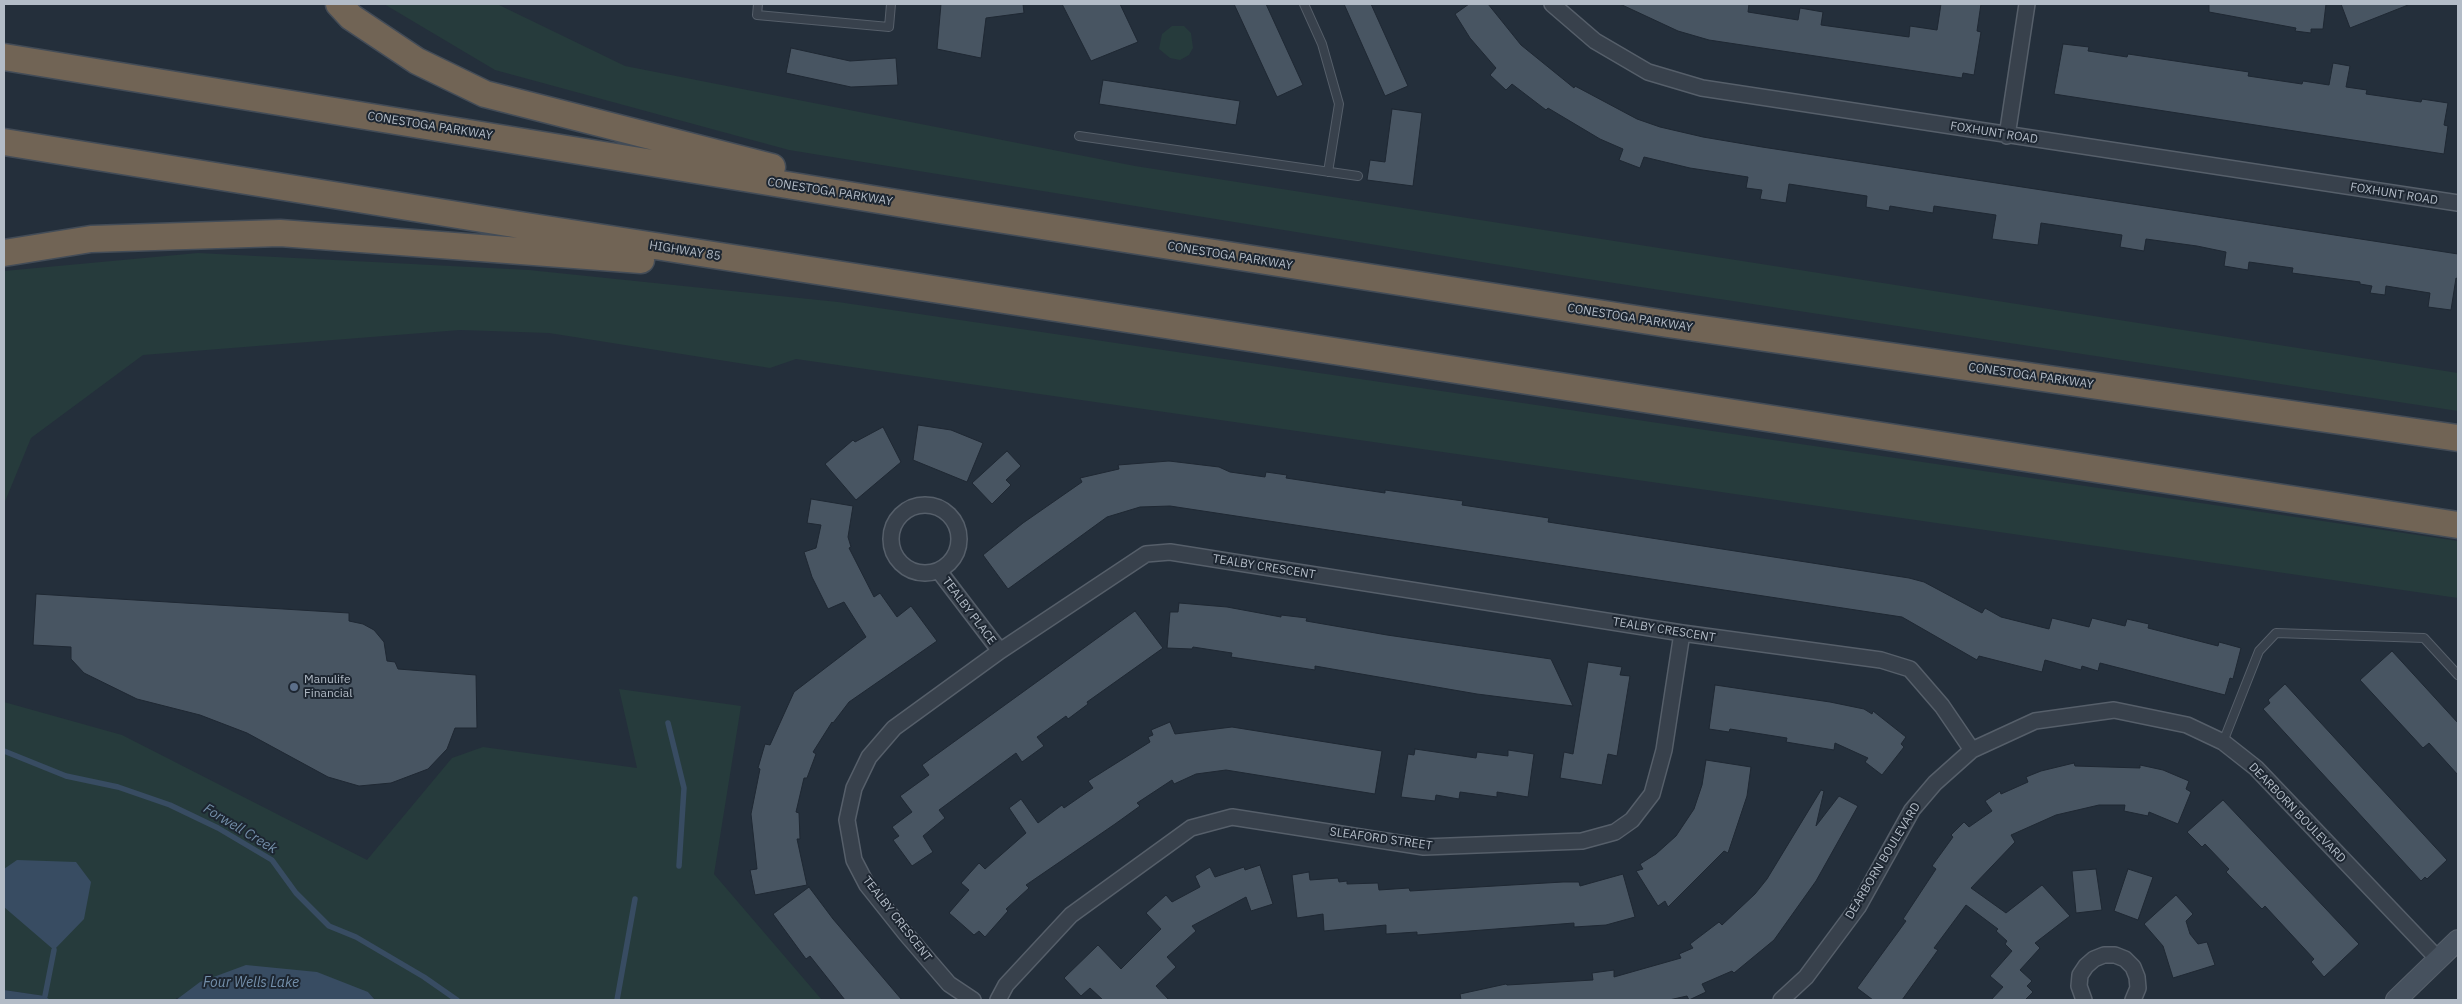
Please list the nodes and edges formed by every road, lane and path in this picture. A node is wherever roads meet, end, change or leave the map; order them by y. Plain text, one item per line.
1 (340, 4) edge
2 (758, 4) edge
3 (891, 4) edge
4 (1304, 4) edge
5 (1552, 4) edge
6 (2028, 4) edge
7 (4, 57) edge
8 (1079, 136) dead end
9 (2007, 136) junction
10 (4, 142) edge
11 (1328, 172) junction
12 (1358, 176) dead end
13 (2458, 203) edge
14 (940, 210) junction
15 (4, 253) edge
16 (844, 275) junction
17 (2458, 438) edge
18 (2458, 525) edge
19 (939, 570) junction
20 (1682, 633) junction
21 (1000, 651) junction
22 (2458, 675) edge
23 (2223, 742) junction
24 (1972, 750) junction
25 (2458, 940) edge
26 (2438, 960) junction
27 (973, 1000) edge
28 (998, 1000) edge
29 (1781, 1000) edge
30 (2084, 1000) edge
31 (2133, 1000) edge
32 (2396, 1000) edge

1 - 14 highway
2 - 3 lane
4 - 11 lane
5 - 9 street, FOXHUNT ROAD
6 - 9 street
7 - 14 highway, CONESTOGA PARKWAY
8 - 11 lane
9 - 13 street, FOXHUNT ROAD
10 - 16 highway, HIGHWAY 85
11 - 12 lane
14 - 17 highway, CONESTOGA PARKWAY
15 - 16 highway
16 - 18 highway
19 - 19 street, TEALBY PLACE
19 - 21 street, TEALBY PLACE
20 - 21 street, TEALBY CRESCENT
20 - 24 street, TEALBY CRESCENT
20 - 28 street, SLEAFORD STREET
21 - 27 street, TEALBY CRESCENT
22 - 23 lane
23 - 24 street, DEARBORN BOULEVARD
23 - 26 street, DEARBORN BOULEVARD
24 - 29 street, DEARBORN BOULEVARD
25 - 26 main road
26 - 32 main road
30 - 31 street

